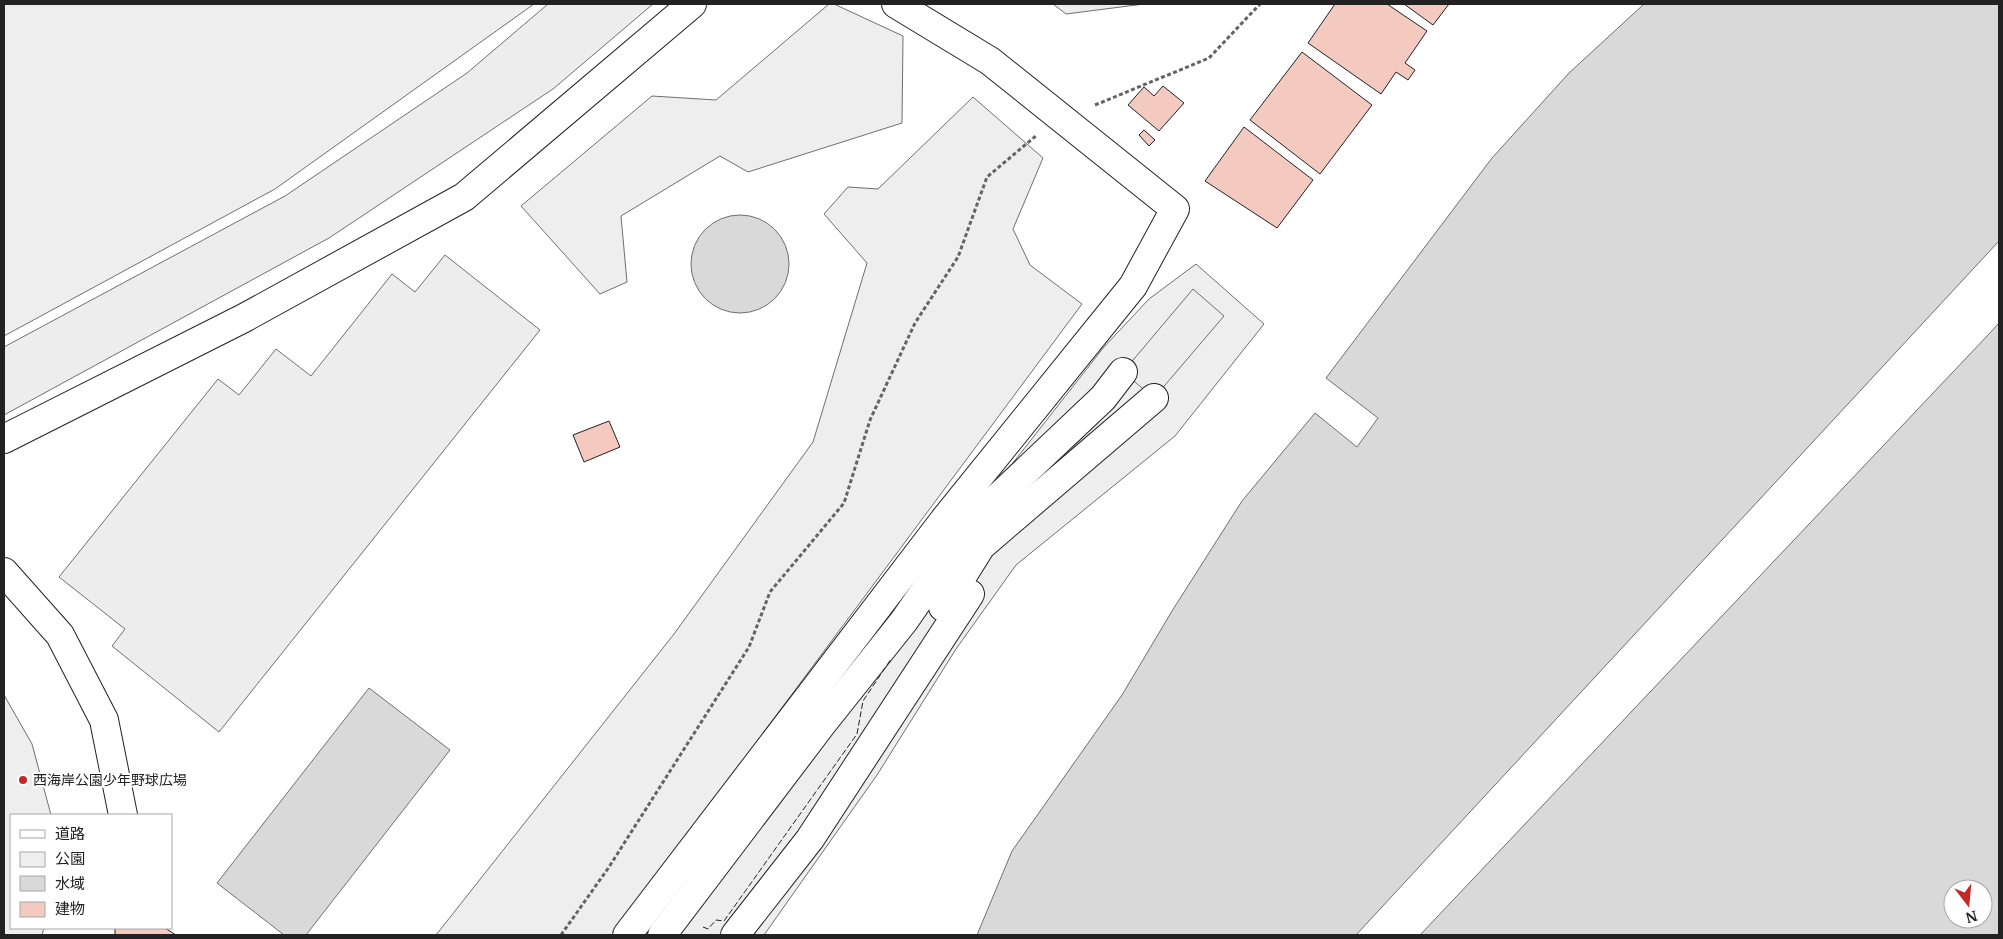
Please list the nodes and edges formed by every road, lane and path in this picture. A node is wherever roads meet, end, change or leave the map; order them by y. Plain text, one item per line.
1 (692, 4) edge
2 (896, 4) edge
3 (1260, 4) edge
4 (1094, 106) dead end
5 (1043, 130) dead end
6 (1122, 372) dead end
7 (1154, 398) dead end
8 (4, 439) edge
9 (4, 572) edge
10 (970, 594) dead end
11 (930, 655) junction
12 (123, 814) edge
13 (560, 935) edge
14 (627, 935) edge
15 (662, 935) edge
16 (735, 935) edge

1 - 8 street
2 - 14 street
3 - 4 path
5 - 13 path
6 - 15 street
7 - 11 street
9 - 12 street
10 - 11 street
11 - 16 street

